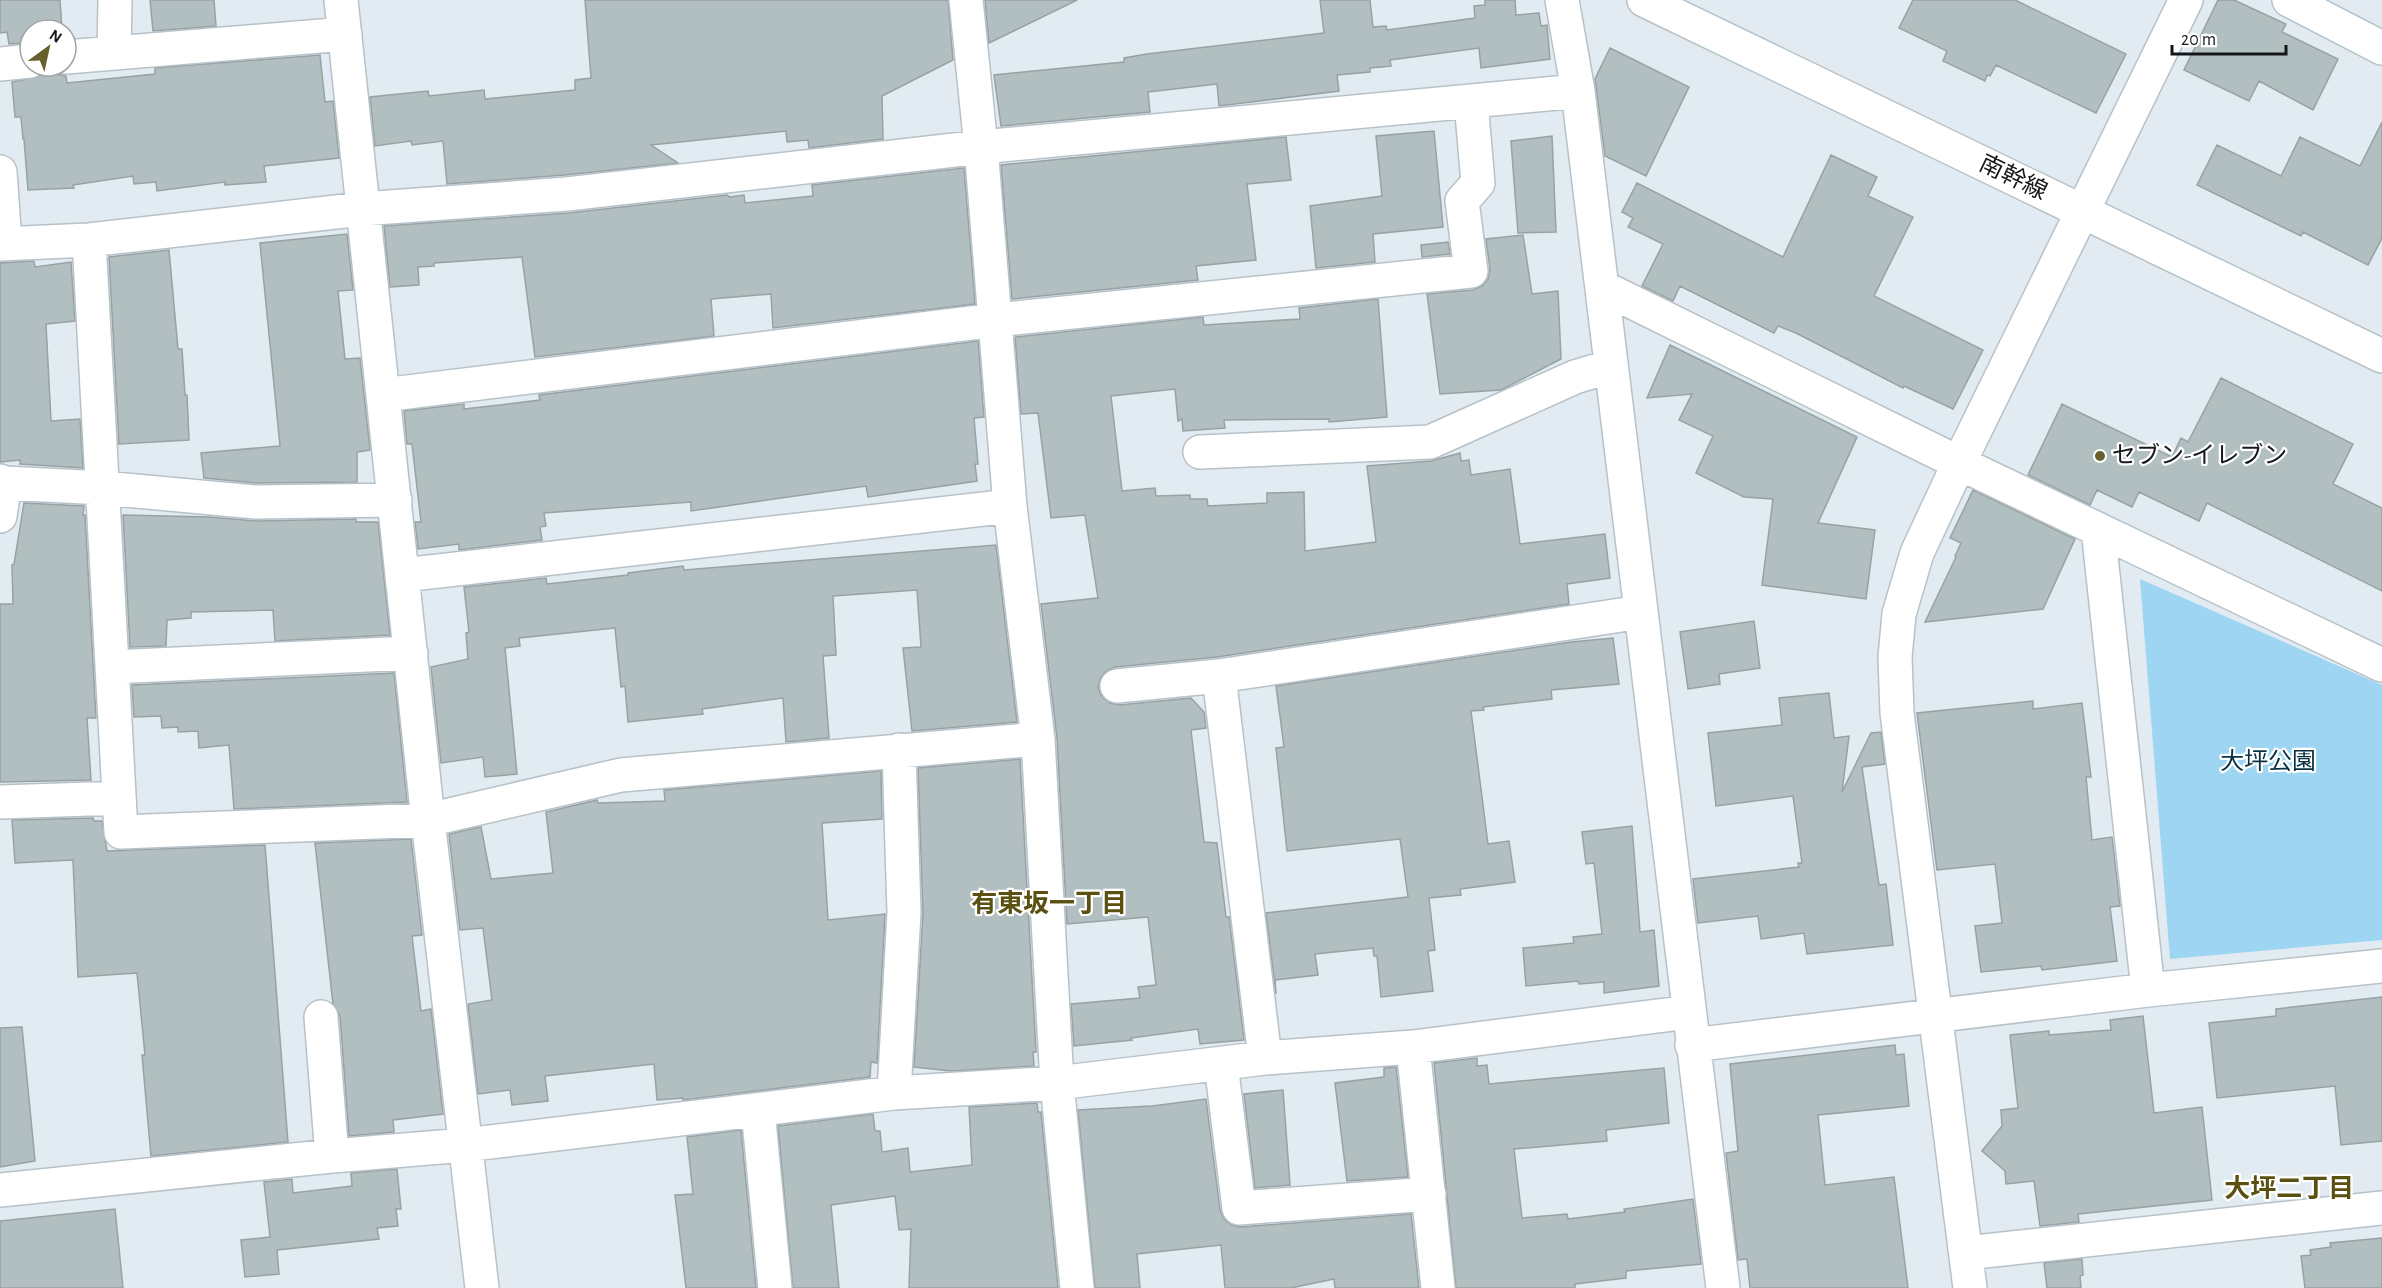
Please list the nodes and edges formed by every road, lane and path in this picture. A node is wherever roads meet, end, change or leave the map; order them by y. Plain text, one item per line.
1 (115, 0) edge
2 (341, 0) edge
3 (966, 0) edge
4 (1562, 0) edge
5 (1644, 0) edge
6 (2186, 0) edge
7 (2289, 0) edge
8 (345, 34) junction
9 (2382, 48) edge
10 (114, 52) junction
11 (78, 56) edge
12 (18, 62) edge
13 (0, 64) edge
14 (1578, 91) junction
15 (1471, 102) junction
16 (981, 147) junction
17 (0, 172) edge
18 (362, 208) junction
19 (2083, 212) junction
20 (89, 240) junction
21 (2, 243) edge
22 (1602, 286) junction
23 (996, 320) junction
24 (2382, 356) edge
25 (1611, 366) junction
26 (383, 394) junction
27 (1200, 452) dead end
28 (1959, 463) junction
29 (3, 482) edge
30 (103, 488) junction
31 (395, 500) junction
32 (1010, 506) junction
33 (0, 516) edge
34 (2098, 529) junction
35 (404, 575) junction
36 (1641, 612) junction
37 (411, 653) junction
38 (2382, 665) edge
39 (112, 667) junction
40 (1219, 676) junction
41 (1117, 686) dead end
42 (1038, 740) junction
43 (899, 750) junction
44 (119, 798) junction
45 (0, 802) edge
46 (428, 820) junction
47 (2382, 966) edge
48 (2148, 990) junction
49 (1689, 1012) junction
50 (1935, 1015) junction
51 (321, 1017) dead end
52 (1692, 1045) junction
53 (1413, 1047) junction
54 (1265, 1058) junction
55 (1221, 1064) junction
56 (1057, 1083) junction
57 (894, 1094) junction
58 (758, 1110) junction
59 (465, 1145) junction
60 (332, 1156) junction
61 (0, 1190) edge
62 (1429, 1194) junction
63 (2382, 1208) edge
64 (1966, 1253) junction
65 (482, 1288) edge
66 (775, 1288) edge
67 (1077, 1288) edge
68 (1438, 1288) edge
69 (1723, 1288) edge
70 (1970, 1288) edge

1 - 10 street
2 - 8 street
3 - 16 street
4 - 14 street
5 - 19 street, 南幹線
6 - 19 street
7 - 9 street
8 - 10 street
8 - 18 street
10 - 11 street
12 - 13 street
14 - 15 street
14 - 22 street
15 - 16 street
15 - 23 street
16 - 18 street
16 - 23 street
17 - 21 street
18 - 20 street
18 - 26 street
19 - 24 street, 南幹線
19 - 28 street
20 - 21 street
20 - 30 street
22 - 25 street
22 - 28 street
23 - 26 street
23 - 32 street
25 - 27 street
25 - 36 street
26 - 31 street
28 - 34 street
28 - 50 street
29 - 30 street
29 - 33 street
30 - 31 street
30 - 39 street
31 - 35 street
32 - 35 street
32 - 42 street
34 - 38 street
34 - 48 street
35 - 37 street
36 - 40 street
36 - 49 street
37 - 39 street
37 - 46 street
39 - 44 street
40 - 41 street
40 - 54 street
42 - 43 street
42 - 56 street
43 - 46 street
43 - 57 street
44 - 45 street
44 - 46 street
46 - 59 street
47 - 48 street
48 - 50 street
49 - 52 street
49 - 53 street
50 - 52 street
50 - 64 street
51 - 60 street
52 - 69 street
53 - 54 street
53 - 62 street
54 - 55 street
55 - 56 street
55 - 62 street
56 - 57 street
56 - 67 street
57 - 58 street
58 - 59 street
58 - 66 street
59 - 60 street
59 - 65 street
60 - 61 street
62 - 68 street
63 - 64 street
64 - 70 street

